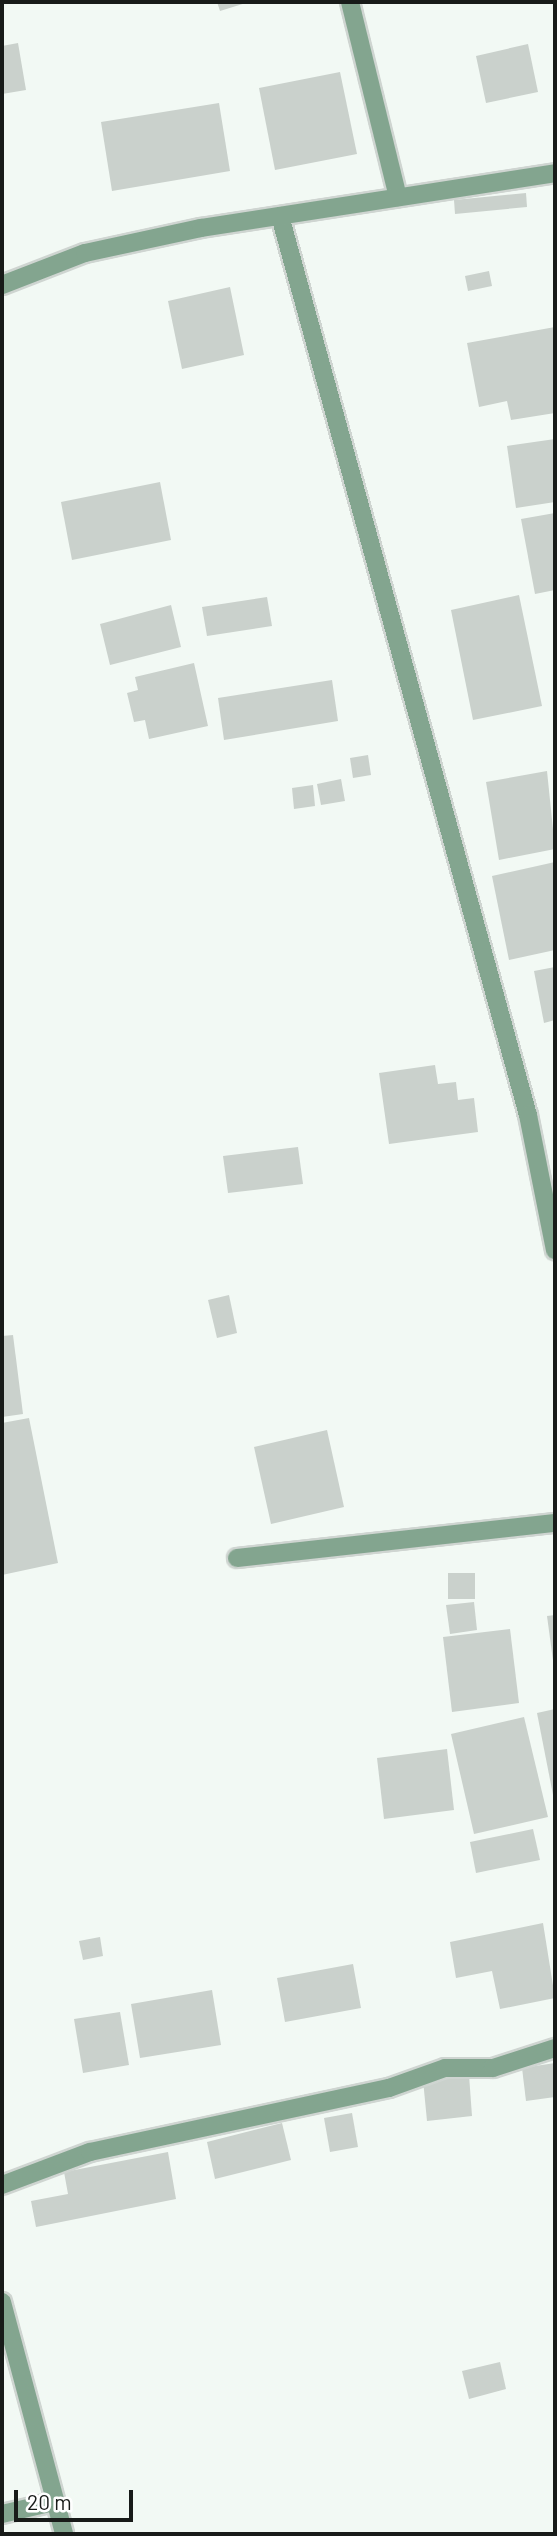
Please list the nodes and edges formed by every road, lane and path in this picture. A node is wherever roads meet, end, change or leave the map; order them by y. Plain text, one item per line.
1 (350, 2) edge
2 (555, 173) edge
3 (398, 197) junction
4 (280, 216) junction
5 (2, 285) edge
6 (555, 1250) edge
7 (555, 1523) edge
8 (237, 1558) dead end
9 (555, 2048) edge
10 (2, 2185) edge
11 (2, 2302) edge
12 (54, 2502) junction
13 (2, 2514) edge
14 (64, 2534) edge

1 - 3 street
2 - 3 street
3 - 4 street
4 - 5 street
4 - 6 street
7 - 8 street
9 - 10 street
11 - 12 street
12 - 13 street
12 - 14 street

